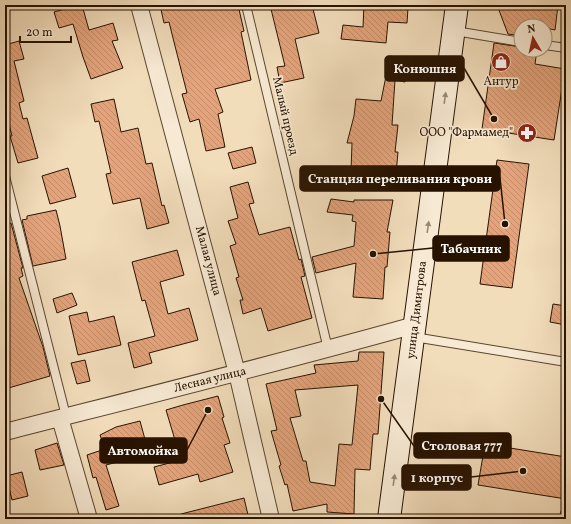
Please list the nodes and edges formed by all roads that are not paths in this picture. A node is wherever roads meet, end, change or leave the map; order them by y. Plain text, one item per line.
1 (139, 5) edge
2 (246, 5) edge
3 (458, 5) edge
4 (454, 31) junction
5 (513, 41) edge
6 (553, 46) edge
7 (566, 48) edge
8 (5, 176) edge
9 (414, 331) junction
10 (328, 349) junction
11 (566, 362) edge
12 (237, 373) junction
13 (63, 417) junction
14 (5, 432) edge
15 (89, 519) edge
16 (271, 519) edge
17 (389, 519) edge

1 - 12 street, Малая улица
2 - 10 lane, Малый проезд
3 - 4 street, улица Димитрова
4 - 5 lane
9 -> 4 street, улица Димитрова
6 - 7 lane
8 - 13 lane
9 - 10 street, Лесная улица
9 - 11 lane
17 -> 9 street, улица Димитрова
10 - 12 street, Лесная улица
12 - 13 street, Лесная улица
12 - 16 street, Малая улица
13 - 14 street, Лесная улица
13 - 15 street

